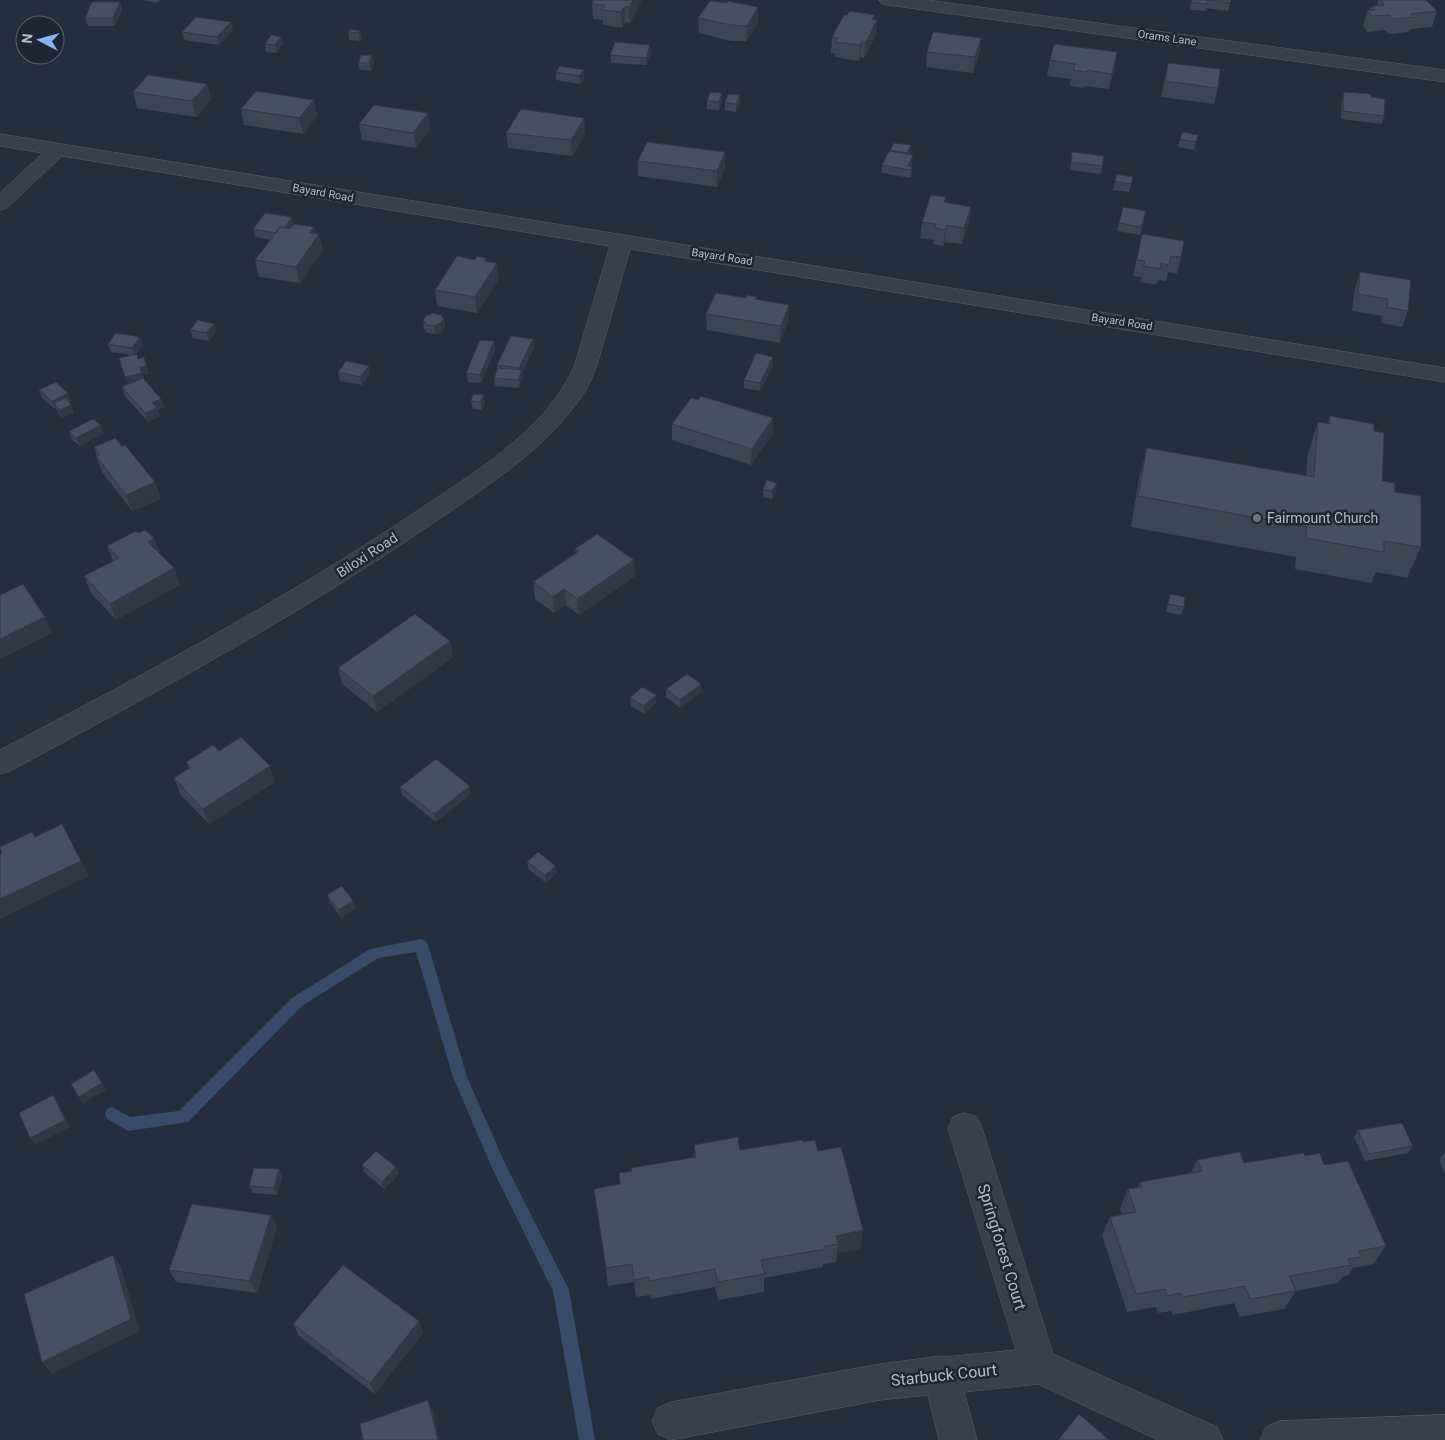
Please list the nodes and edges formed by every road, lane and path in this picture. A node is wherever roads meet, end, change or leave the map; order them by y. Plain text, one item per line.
1 (888, 0) edge
2 (1445, 76) edge
3 (0, 140) edge
4 (58, 149) junction
5 (0, 204) edge
6 (622, 241) junction
7 (1445, 375) edge
8 (0, 763) edge
9 (965, 1128) dead end
10 (1039, 1366) junction
11 (941, 1374) junction
12 (671, 1421) dead end
13 (1445, 1434) edge
14 (958, 1440) edge
15 (1204, 1440) edge
16 (1279, 1440) edge

1 - 2 street, Orams Lane
3 - 4 street, Bayard Road
4 - 5 street
4 - 6 street, Bayard Road
6 - 7 street, Bayard Road
6 - 8 street, Biloxi Road
9 - 10 street, Springforest Court
10 - 11 street, Starbuck Court
10 - 15 street, Starbuck Court
11 - 12 street, Starbuck Court
11 - 14 street
13 - 16 street

